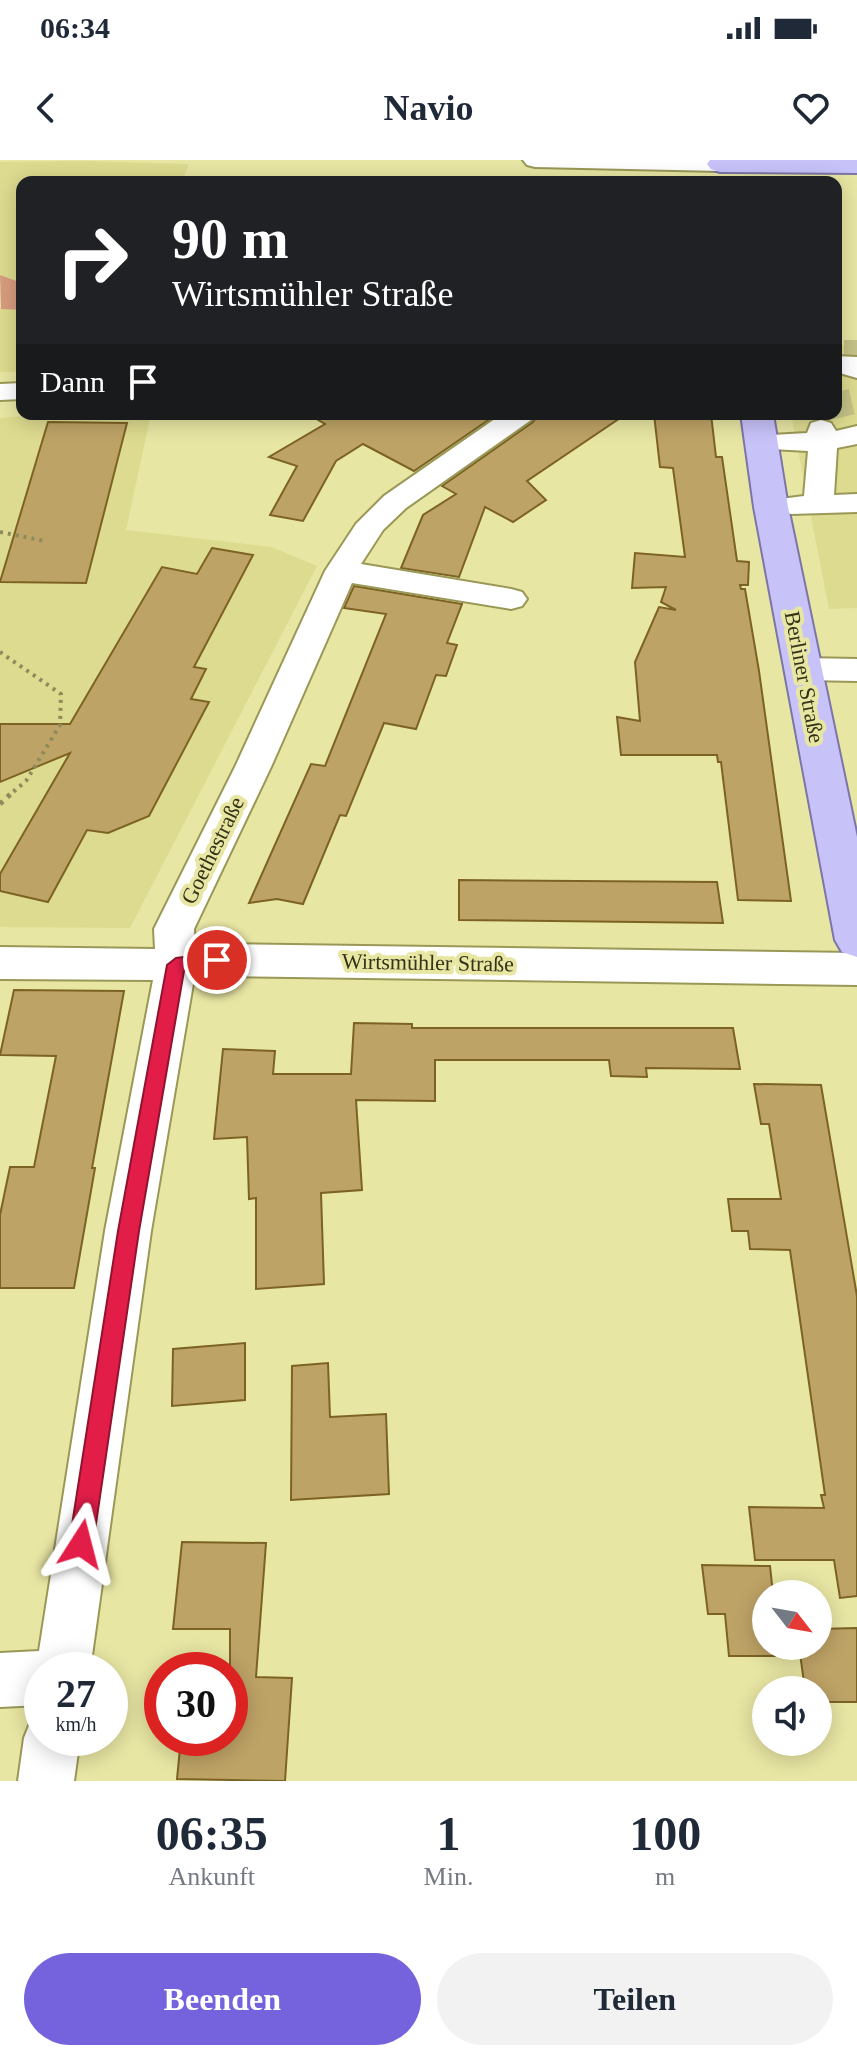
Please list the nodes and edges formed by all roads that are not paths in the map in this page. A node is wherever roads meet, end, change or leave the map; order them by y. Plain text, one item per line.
1 (535, 160) edge
2 (857, 165) edge
3 (721, 169) edge
4 (512, 420) edge
5 (759, 428) edge
6 (838, 434) edge
7 (857, 503) edge
8 (818, 504) junction
9 (771, 507) junction
10 (341, 571) junction
11 (511, 599) dead end
12 (804, 669) junction
13 (857, 670) edge
14 (857, 940) edge
15 (0, 963) edge
16 (176, 965) junction
17 (857, 969) edge
18 (66, 1652) edge
19 (24, 1679) edge
20 (0, 1680) edge
21 (49, 1756) edge
22 (46, 1781) edge

1 - 3 street
2 - 3 main road
4 - 10 street, Goethestraße
5 - 6 street
5 - 9 main road, Berliner Straße
6 - 8 street
7 - 8 street
8 - 9 street
9 - 12 main road, Berliner Straße
10 - 11 street
10 - 16 street, Goethestraße
12 - 13 street
12 - 14 main road, Berliner Straße
15 - 16 street, Wirtsmühler Straße
16 - 17 street, Wirtsmühler Straße
16 - 18 street, Goethestraße
19 - 20 street
21 - 22 street

